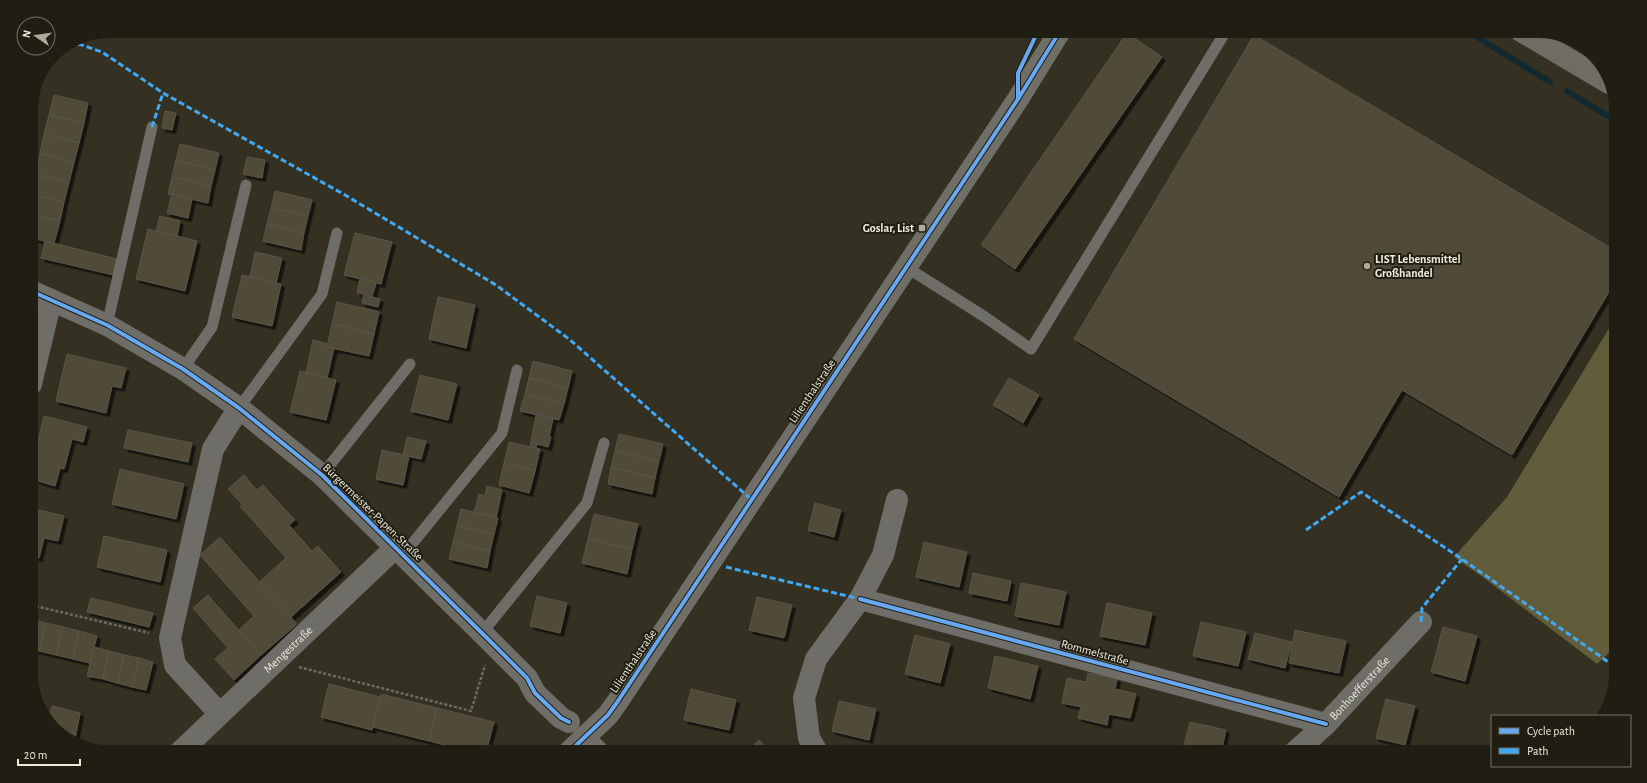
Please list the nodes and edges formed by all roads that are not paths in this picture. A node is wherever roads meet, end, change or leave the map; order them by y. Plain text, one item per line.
1 (1056, 38) edge
2 (1222, 38) edge
3 (1533, 38) edge
4 (1603, 79) edge
5 (152, 127) dead end
6 (246, 184) dead end
7 (337, 233) dead end
8 (906, 267) junction
9 (38, 294) edge
10 (51, 300) junction
11 (107, 325) junction
12 (38, 355) edge
13 (410, 364) dead end
14 (183, 369) junction
15 (517, 370) dead end
16 (239, 408) junction
17 (604, 443) dead end
18 (322, 475) junction
19 (897, 500) dead end
20 (400, 551) junction
21 (860, 599) junction
22 (1421, 622) dead end
23 (487, 637) junction
24 (220, 714) junction
25 (1326, 724) junction
26 (187, 745) edge
27 (586, 745) edge
28 (813, 745) edge
29 (1303, 745) edge

1 - 8 street, Lilienthalstraße
2 - 8 lane
3 - 4 main road
5 - 11 lane
6 - 14 lane
7 - 16 lane
8 - 27 street, Lilienthalstraße
9 - 10 street, Bürgermeister-Papen-Straße
10 - 11 street, Bürgermeister-Papen-Straße
10 - 12 street
11 - 14 street, Bürgermeister-Papen-Straße
13 - 18 lane
14 - 16 street, Bürgermeister-Papen-Straße
15 - 20 lane
16 - 18 street, Bürgermeister-Papen-Straße
16 - 24 street
17 - 23 lane
18 - 20 street, Bürgermeister-Papen-Straße
19 - 21 street
20 - 23 street, Bürgermeister-Papen-Straße
20 - 24 street, Mengestraße
21 - 25 street, Rommelstraße
21 - 28 street
22 - 25 street, Bonhoefferstraße
23 - 27 street, Bürgermeister-Papen-Straße
24 - 26 street, Mengestraße
25 - 29 street, Bonhoefferstraße

